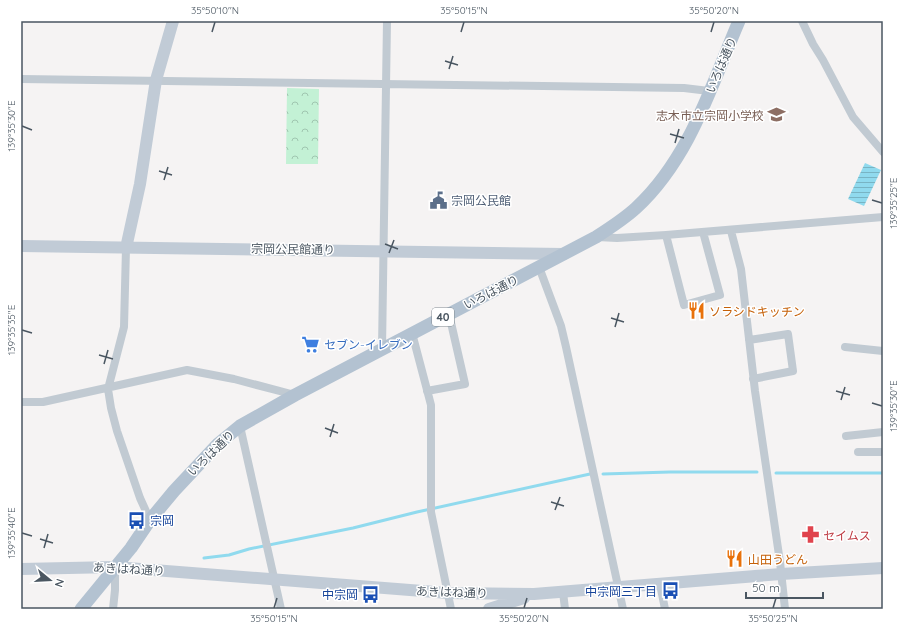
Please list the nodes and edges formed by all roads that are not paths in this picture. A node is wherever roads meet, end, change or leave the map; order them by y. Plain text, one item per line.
1 (173, 21) edge
2 (387, 21) edge
3 (739, 21) edge
4 (802, 21) edge
5 (21, 79) edge
6 (156, 80) junction
7 (386, 84) junction
8 (709, 91) junction
9 (883, 152) edge
10 (883, 217) edge
11 (731, 231) junction
12 (704, 232) junction
13 (666, 235) junction
14 (596, 237) junction
15 (21, 246) edge
16 (126, 248) junction
17 (384, 250) junction
18 (564, 254) junction
19 (539, 267) junction
20 (449, 314) junction
21 (412, 333) junction
22 (749, 340) junction
23 (845, 347) dead end
24 (382, 349) junction
25 (883, 352) edge
26 (753, 379) junction
27 (108, 389) junction
28 (427, 391) junction
29 (295, 395) junction
30 (21, 402) edge
31 (240, 426) junction
32 (883, 432) edge
33 (846, 436) dead end
34 (858, 452) dead end
35 (883, 452) edge
36 (150, 520) junction
37 (115, 567) junction
38 (883, 568) edge
39 (21, 569) edge
40 (781, 574) junction
41 (275, 580) junction
42 (660, 584) junction
43 (618, 588) junction
44 (563, 592) junction
45 (448, 593) junction
46 (534, 594) junction
47 (81, 609) edge
48 (113, 609) edge
49 (281, 609) edge
50 (451, 609) edge
51 (488, 609) edge
52 (565, 609) edge
53 (623, 609) edge
54 (665, 609) edge
55 (785, 609) edge

1 - 6 street
2 - 7 street
3 - 8 main road, いろは通り / 40
4 - 9 street
5 - 6 street
6 - 7 street
6 - 16 street
7 - 8 street
7 - 17 street
8 - 14 main road, いろは通り / 40
10 - 11 street
11 - 12 street
11 - 22 street
12 - 13 street
12 - 13 street
13 - 14 street
14 - 18 main road, いろは通り / 40
15 - 16 street, 宗岡公民館通り
16 - 17 street, 宗岡公民館通り
16 - 27 street
17 - 18 street, 宗岡公民館通り
17 - 24 street
18 - 19 main road, いろは通り / 40
19 - 20 main road, いろは通り / 40
19 - 43 street
20 - 21 main road, いろは通り / 40
20 - 28 street
21 - 24 main road, いろは通り / 40
21 - 28 street
22 - 26 street
22 - 26 street
23 - 25 street
24 - 29 main road, いろは通り / 40
26 - 40 street
27 - 29 street
27 - 30 street
27 - 36 street
28 - 45 street
29 - 31 main road, いろは通り / 40
31 - 36 main road, いろは通り / 40
31 - 41 street
32 - 33 street
34 - 35 street
36 - 37 main road, いろは通り / 40
37 - 39 street, あきはね通り
37 - 41 street, あきはね通り
37 - 47 main road, いろは通り / 40
37 - 48 street
38 - 40 street, あきはね通り
40 - 42 street, あきはね通り
40 - 55 street
41 - 45 street, あきはね通り
41 - 49 street
42 - 43 street, あきはね通り
42 - 54 street
43 - 44 street, あきはね通り
43 - 53 street
44 - 46 street, あきはね通り
44 - 52 street
45 - 46 street, あきはね通り
45 - 50 street
46 - 51 street

